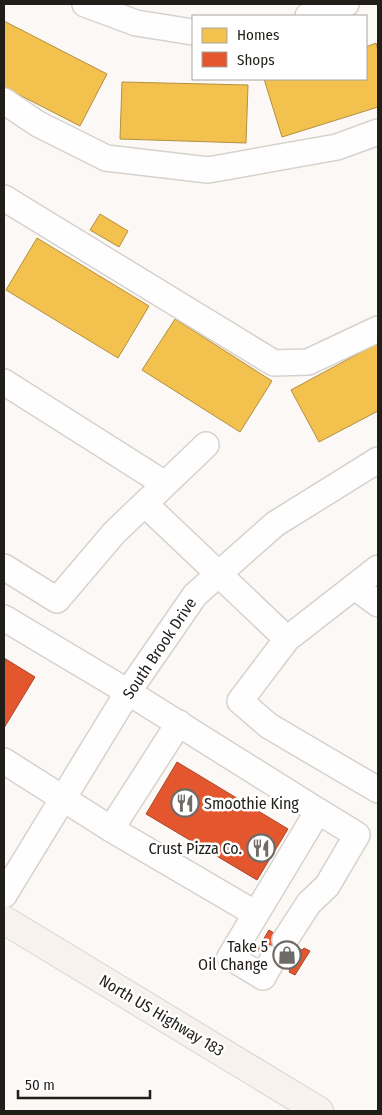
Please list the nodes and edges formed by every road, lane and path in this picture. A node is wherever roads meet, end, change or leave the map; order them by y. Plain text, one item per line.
1 (84, 4) edge
2 (346, 4) edge
3 (312, 15) edge
4 (192, 32) edge
5 (4, 101) edge
6 (378, 132) edge
7 (4, 198) edge
8 (378, 329) edge
9 (4, 382) edge
10 (206, 445) dead end
11 (378, 460) edge
12 (165, 484) junction
13 (145, 504) junction
14 (4, 567) edge
15 (378, 568) edge
16 (217, 573) junction
17 (355, 587) junction
18 (378, 604) edge
19 (4, 618) edge
20 (287, 639) junction
21 (128, 692) junction
22 (179, 723) junction
23 (4, 761) edge
24 (378, 790) edge
25 (62, 799) junction
26 (318, 811) junction
27 (112, 829) junction
28 (4, 895) edge
29 (256, 914) junction
30 (4, 920) edge
31 (319, 1111) edge

1 - 4 street
2 - 3 street
5 - 6 street
7 - 8 street
9 - 12 street
10 - 12 street
11 - 16 street, South Brook Drive
12 - 13 street
13 - 14 street
13 - 16 street
15 - 17 street
16 - 20 street
16 - 21 street, South Brook Drive
17 - 18 street
17 - 20 street
19 - 21 street
20 - 24 street
21 - 22 street
21 - 25 street, South Brook Drive
22 - 26 street
22 - 27 street
23 - 25 street
25 - 27 street
25 - 28 street, South Brook Drive
26 - 29 street
26 - 29 street
27 - 29 street
30 - 31 main road, North US Highway 183

